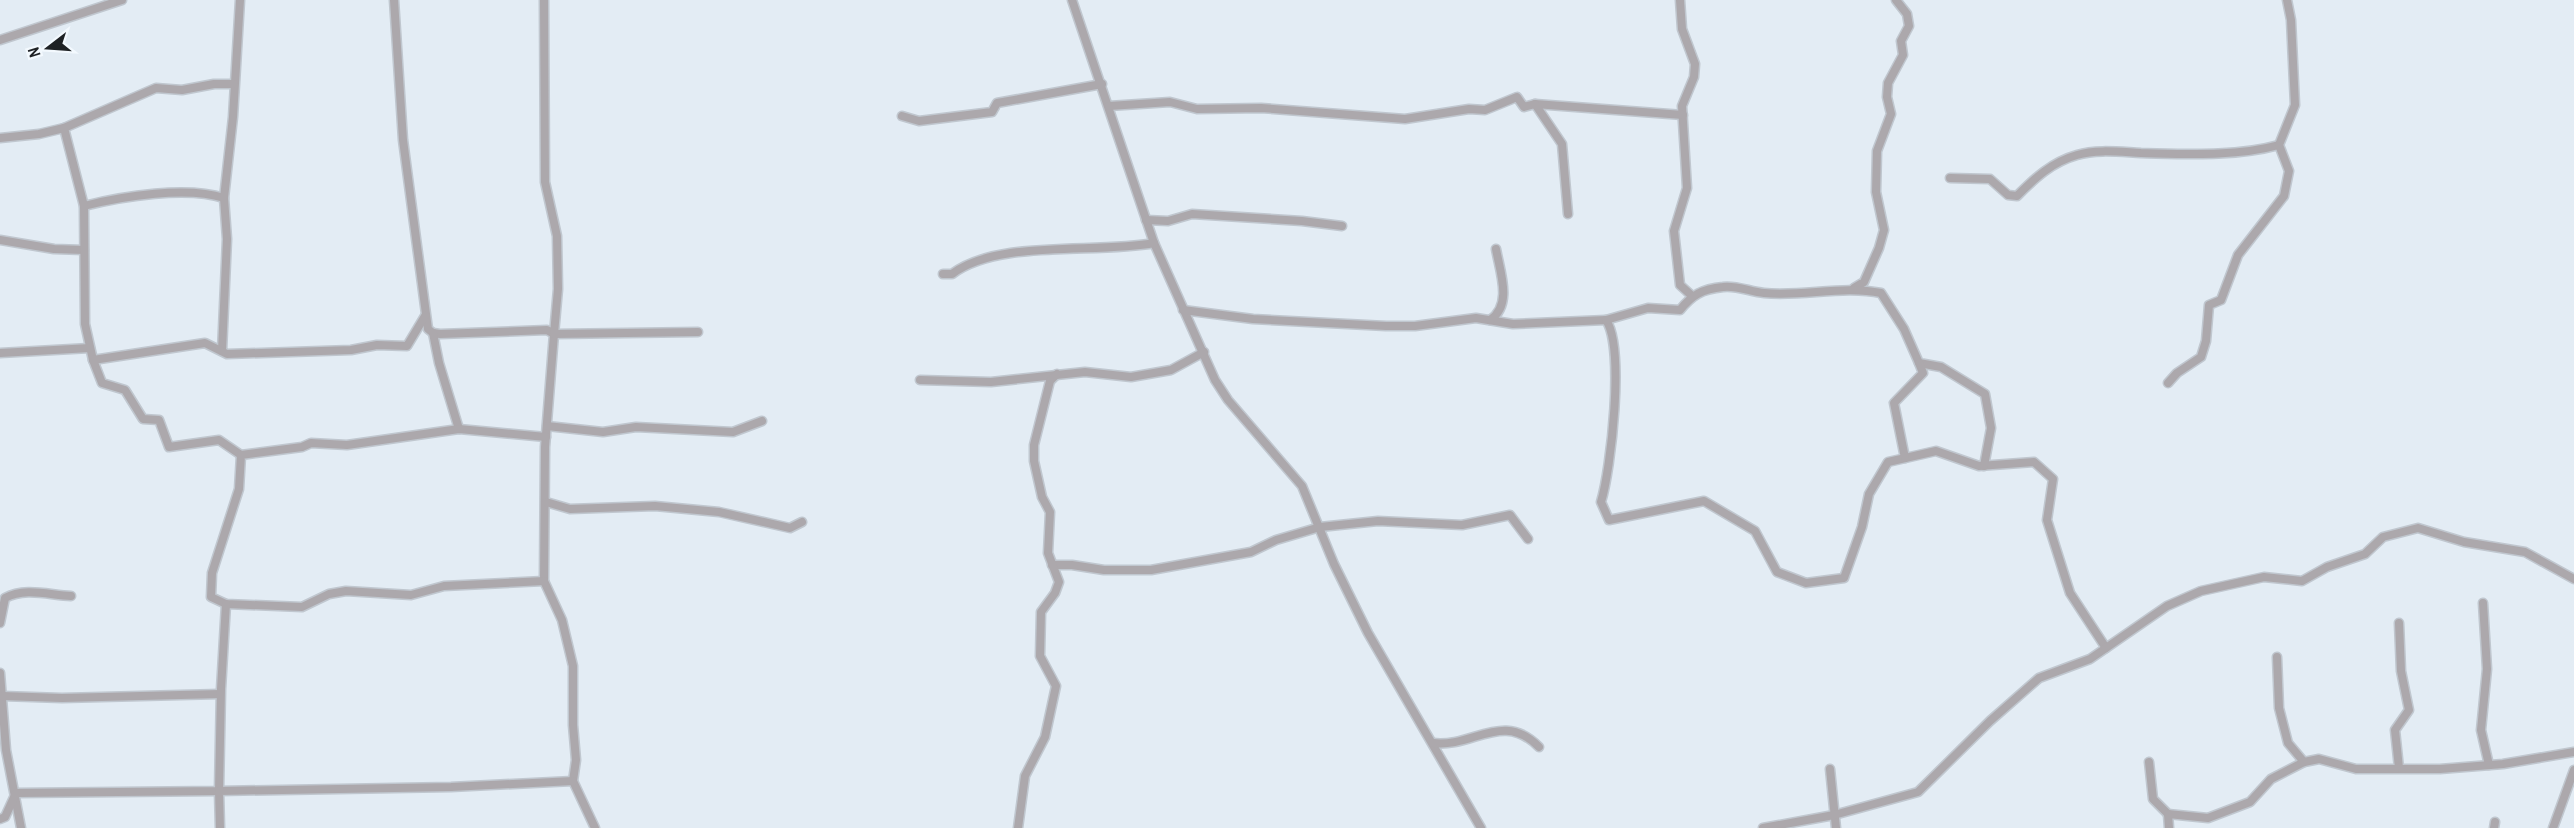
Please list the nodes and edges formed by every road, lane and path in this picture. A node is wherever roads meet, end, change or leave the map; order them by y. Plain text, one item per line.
1 (122, 0) edge
2 (240, 0) edge
3 (394, 0) edge
4 (544, 0) edge
5 (1072, 0) edge
6 (1680, 0) edge
7 (1896, 0) edge
8 (2287, 0) edge
9 (0, 40) edge
10 (234, 84) junction
11 (1102, 84) junction
12 (1535, 104) junction
13 (1109, 106) junction
14 (1683, 115) junction
15 (902, 116) dead end
16 (64, 128) junction
17 (0, 138) edge
18 (2279, 145) junction
19 (1950, 178) dead end
20 (224, 198) junction
21 (84, 206) junction
22 (1568, 214) dead end
23 (1146, 219) junction
24 (1342, 226) dead end
25 (0, 240) edge
26 (1154, 243) junction
27 (1496, 249) dead end
28 (84, 250) junction
29 (943, 274) dead end
30 (1851, 290) junction
31 (1692, 295) junction
32 (1183, 310) junction
33 (425, 316) junction
34 (1606, 320) junction
35 (1490, 321) junction
36 (698, 332) dead end
37 (433, 333) junction
38 (554, 334) junction
39 (90, 348) junction
40 (222, 351) junction
41 (1204, 352) junction
42 (0, 353) edge
43 (93, 360) junction
44 (1919, 363) junction
45 (1057, 374) junction
46 (1030, 378) junction
47 (920, 380) dead end
48 (2168, 383) dead end
49 (1046, 394) junction
50 (762, 421) dead end
51 (547, 426) junction
52 (459, 429) junction
53 (546, 437) junction
54 (240, 455) junction
55 (1905, 458) junction
56 (1984, 466) junction
57 (546, 502) junction
58 (802, 522) dead end
59 (1320, 527) junction
60 (1528, 539) dead end
61 (1052, 565) junction
62 (2574, 579) edge
63 (544, 580) junction
64 (71, 597) dead end
65 (2483, 603) dead end
66 (226, 604) junction
67 (0, 623) edge
68 (2399, 623) dead end
69 (2106, 648) junction
70 (2277, 657) dead end
71 (0, 673) edge
72 (220, 694) junction
73 (2, 696) junction
74 (1433, 743) junction
75 (1539, 747) dead end
76 (2574, 752) edge
77 (2149, 762) dead end
78 (2304, 762) junction
79 (2489, 765) junction
80 (2399, 768) junction
81 (1830, 769) dead end
82 (2574, 770) edge
83 (573, 782) junction
84 (219, 790) junction
85 (16, 793) junction
86 (2168, 814) junction
87 (1834, 815) junction
88 (0, 819) edge
89 (21, 828) edge
90 (220, 828) edge
91 (595, 828) edge
92 (1018, 828) edge
93 (1481, 828) edge
94 (1763, 828) edge
95 (1836, 828) edge
96 (2169, 828) edge
97 (2553, 828) edge

1 - 9 street
2 - 10 street
3 - 33 street
4 - 38 street
5 - 11 street
6 - 14 street
7 - 30 street
8 - 18 street
10 - 16 street
10 - 20 street
11 - 13 street
11 - 15 street
12 - 13 street
12 - 14 street
12 - 22 street
13 - 23 street
14 - 31 street
16 - 17 street
16 - 21 street
18 - 19 street
18 - 48 street
20 - 21 street
20 - 40 street
21 - 28 street
23 - 24 street
23 - 26 street
25 - 28 street
26 - 29 street
26 - 32 street
27 - 35 street
28 - 39 street
30 - 31 street
30 - 44 street
31 - 34 street
32 - 35 street
32 - 41 street
33 - 37 street
33 - 40 street
34 - 35 street
34 - 55 street
36 - 38 street
37 - 38 street
37 - 52 street
38 - 51 street
39 - 42 street
39 - 43 street
40 - 43 street
41 - 45 street
41 - 59 street
43 - 54 street
44 - 55 street
44 - 56 street
45 - 46 street
45 - 49 street
46 - 47 street
46 - 49 street
49 - 61 street
50 - 51 street
51 - 53 street
52 - 53 street
52 - 54 street
53 - 57 street
54 - 66 street
55 - 56 street
56 - 69 street
57 - 58 street
57 - 63 street
59 - 60 street
59 - 61 street
59 - 74 street
61 - 92 street
62 - 69 street
63 - 66 street
63 - 83 street
64 - 67 street
65 - 79 street
66 - 72 street
68 - 80 street
69 - 87 street
70 - 78 street
71 - 73 street
72 - 73 street
72 - 84 street
73 - 85 street
74 - 75 street
74 - 93 street
76 - 79 street
77 - 86 street
78 - 80 street
78 - 86 street
79 - 80 street
81 - 87 street
82 - 97 street
83 - 84 street
83 - 91 street
84 - 85 street
84 - 90 street
85 - 88 street
85 - 89 street
86 - 96 street
87 - 94 street
87 - 95 street

